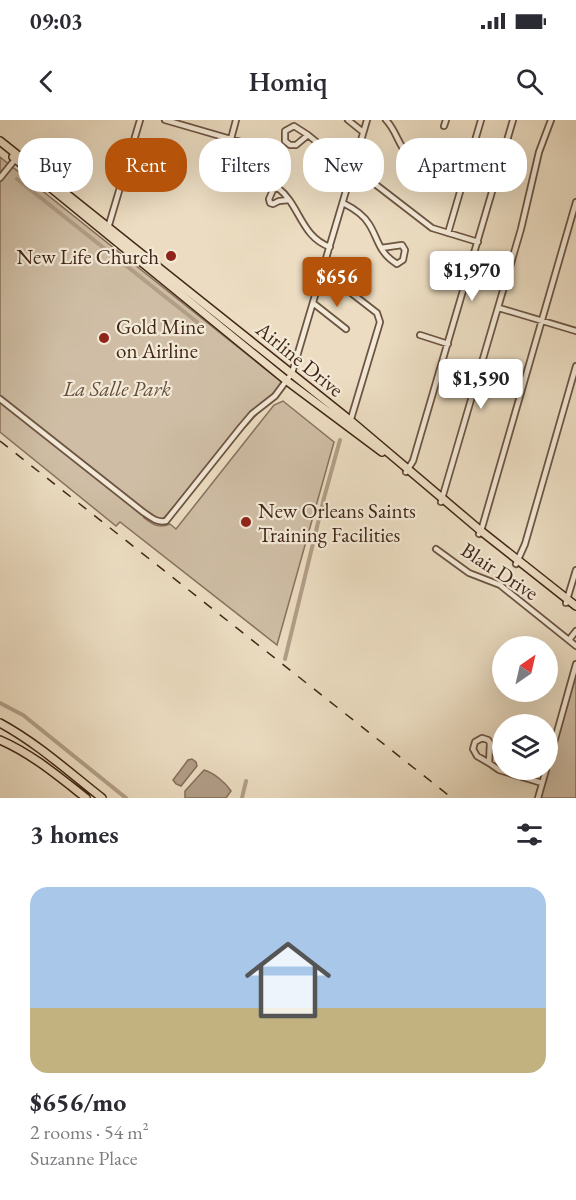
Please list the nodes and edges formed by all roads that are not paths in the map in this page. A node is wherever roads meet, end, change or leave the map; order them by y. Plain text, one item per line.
1 (140, 120) edge
2 (169, 120) edge
3 (236, 120) edge
4 (348, 120) edge
5 (367, 120) edge
6 (386, 120) edge
7 (446, 120) edge
8 (481, 120) edge
9 (513, 120) edge
10 (551, 120) edge
11 (444, 126) dead end
12 (363, 132) junction
13 (308, 135) junction
14 (228, 138) edge
15 (231, 138) edge
16 (312, 138) edge
17 (361, 138) edge
18 (398, 138) edge
19 (0, 141) edge
20 (0, 147) edge
21 (17, 157) junction
22 (411, 157) joint
23 (0, 178) edge
24 (346, 192) edge
25 (383, 192) edge
26 (290, 200) junction
27 (576, 202) edge
28 (343, 203) junction
29 (107, 230) junction
30 (448, 233) junction
31 (478, 242) junction
32 (330, 247) junction
33 (381, 248) junction
34 (323, 271) junction
35 (313, 303) junction
36 (499, 308) junction
37 (213, 316) junction
38 (541, 322) junction
39 (346, 329) dead end
40 (576, 331) edge
41 (420, 335) dead end
42 (448, 344) junction
43 (576, 366) edge
44 (292, 373) junction
45 (286, 381) junction
46 (0, 399) edge
47 (350, 424) junction
48 (407, 470) junction
49 (442, 501) junction
50 (480, 532) junction
51 (436, 549) dead end
52 (517, 562) junction
53 (576, 570) edge
54 (567, 602) junction
55 (576, 606) edge
56 (576, 611) edge
57 (576, 632) edge
58 (574, 643) edge
59 (576, 664) edge
60 (0, 723) edge
61 (558, 728) edge
62 (0, 740) edge
63 (489, 764) junction
64 (543, 780) edge
65 (542, 783) junction
66 (86, 798) edge
67 (102, 798) edge
68 (537, 798) edge

1 - 29 street
2 - 14 street
3 - 15 street
4 - 12 street
5 - 12 street
6 - 18 street
7 - 11 street
8 - 30 street
9 - 31 street
10 - 36 street
12 - 17 street
13 - 13 street
13 - 16 street
19 - 21 highway, Airline Drive
20 - 21 highway, Airline Drive
21 - 23 street
21 - 29 highway, Airline Drive
22 - 22 street
24 - 28 street
25 - 30 street
26 - 26 street
26 - 32 street
27 - 38 street
28 - 32 street
28 - 33 street
29 - 37 highway, Airline Drive
30 - 31 street
31 - 42 street
32 - 34 street
33 - 33 street
34 - 35 street
34 - 47 street
35 - 39 street
35 - 44 street
36 - 38 street
36 - 49 street
37 - 44 highway, Airline Drive
37 - 45 highway, Airline Drive
38 - 40 street
38 - 50 street
41 - 42 street
42 - 48 street
43 - 52 street
44 - 45 street
44 - 47 highway, Airline Drive
45 - 46 street
45 - 47 highway, Airline Drive
47 - 48 highway, Airline Drive
48 - 49 highway, Airline Drive
49 - 50 highway, Airline Drive
50 - 52 highway, Airline Drive
51 - 58 street, Blair Drive
52 - 54 highway, Airline Drive
53 - 54 street
54 - 55 highway, Airline Drive
54 - 56 highway, Airline Drive
57 - 58 street
59 - 61 street
60 - 67 highway
62 - 66 highway
63 - 63 street
63 - 65 street
64 - 65 street
65 - 68 street

